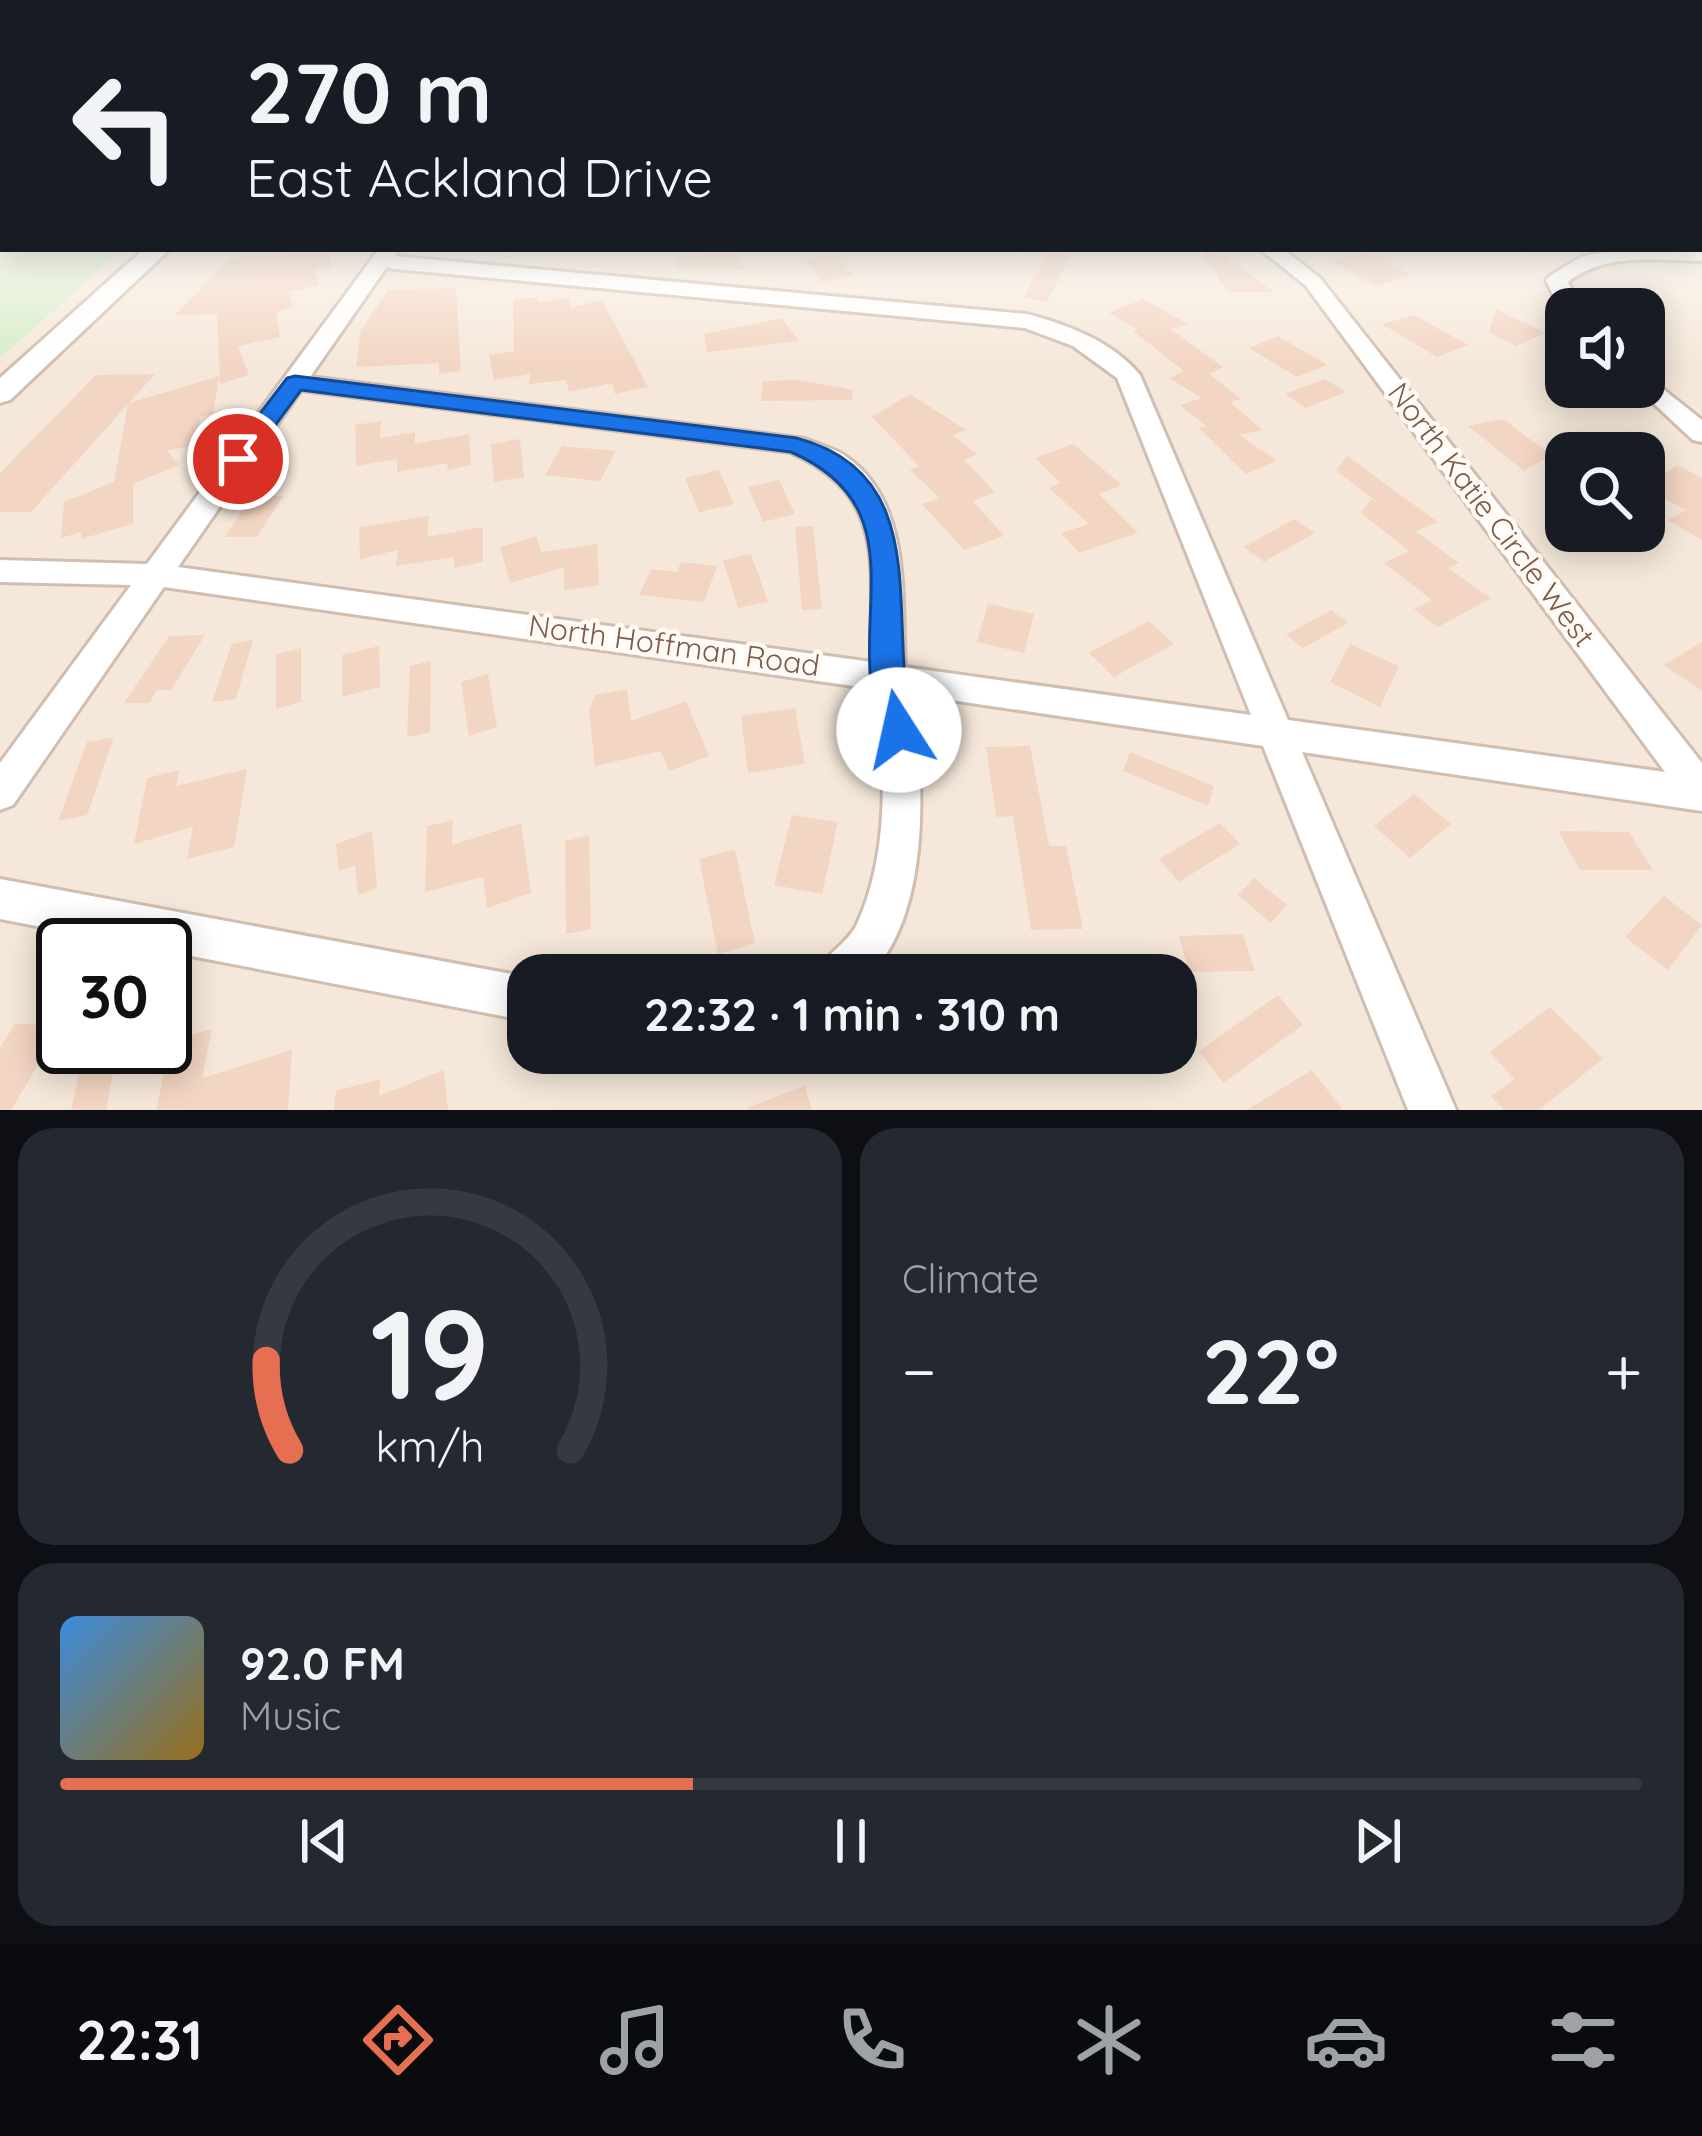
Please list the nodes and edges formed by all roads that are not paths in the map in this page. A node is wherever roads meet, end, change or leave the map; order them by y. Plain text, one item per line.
1 (144, 262) edge
2 (380, 262) edge
3 (451, 262) edge
4 (1287, 262) edge
5 (1593, 262) edge
6 (1561, 288) edge
7 (295, 382) junction
8 (0, 394) edge
9 (1665, 400) edge
10 (1702, 434) edge
11 (0, 571) edge
12 (152, 575) junction
13 (889, 677) junction
14 (1276, 735) junction
15 (0, 793) edge
16 (1702, 793) edge
17 (0, 899) edge
18 (860, 954) edge
19 (507, 995) edge
20 (1432, 1110) edge

1 - 8 street
2 - 7 street
3 - 14 street
4 - 16 street, North Katie Circle West
5 - 6 street
7 - 12 street
7 - 13 street
9 - 10 street
11 - 12 street, North Hoffman Road
12 - 13 street, North Hoffman Road
12 - 15 street
13 - 14 street, North Hoffman Road
13 - 18 street
14 - 16 street, North Hoffman Road
14 - 20 street
17 - 19 street

